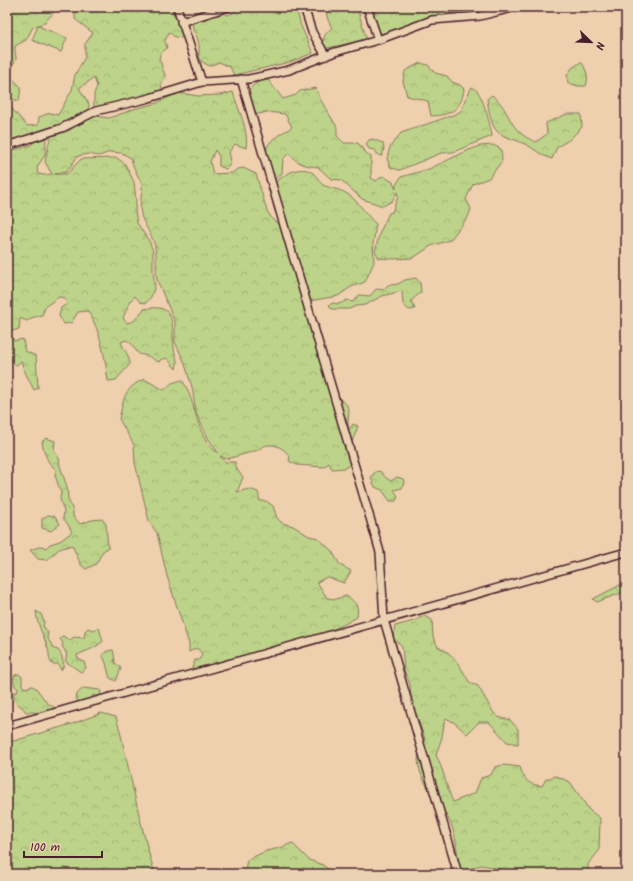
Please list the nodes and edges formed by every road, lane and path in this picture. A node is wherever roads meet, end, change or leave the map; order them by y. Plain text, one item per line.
1 (177, 7) edge
2 (228, 7) edge
3 (304, 7) edge
4 (368, 7) edge
5 (516, 7) edge
6 (182, 22) junction
7 (378, 40) junction
8 (326, 56) junction
9 (242, 80) junction
10 (202, 82) junction
11 (7, 146) edge
12 (626, 552) edge
13 (384, 620) junction
14 (7, 726) edge
15 (458, 874) edge

1 - 6 street
2 - 6 street
3 - 8 street
4 - 7 street
5 - 7 street
6 - 10 street
7 - 8 street
8 - 9 street
9 - 10 street
9 - 13 street
10 - 11 street
12 - 13 street
13 - 14 street
13 - 15 street

